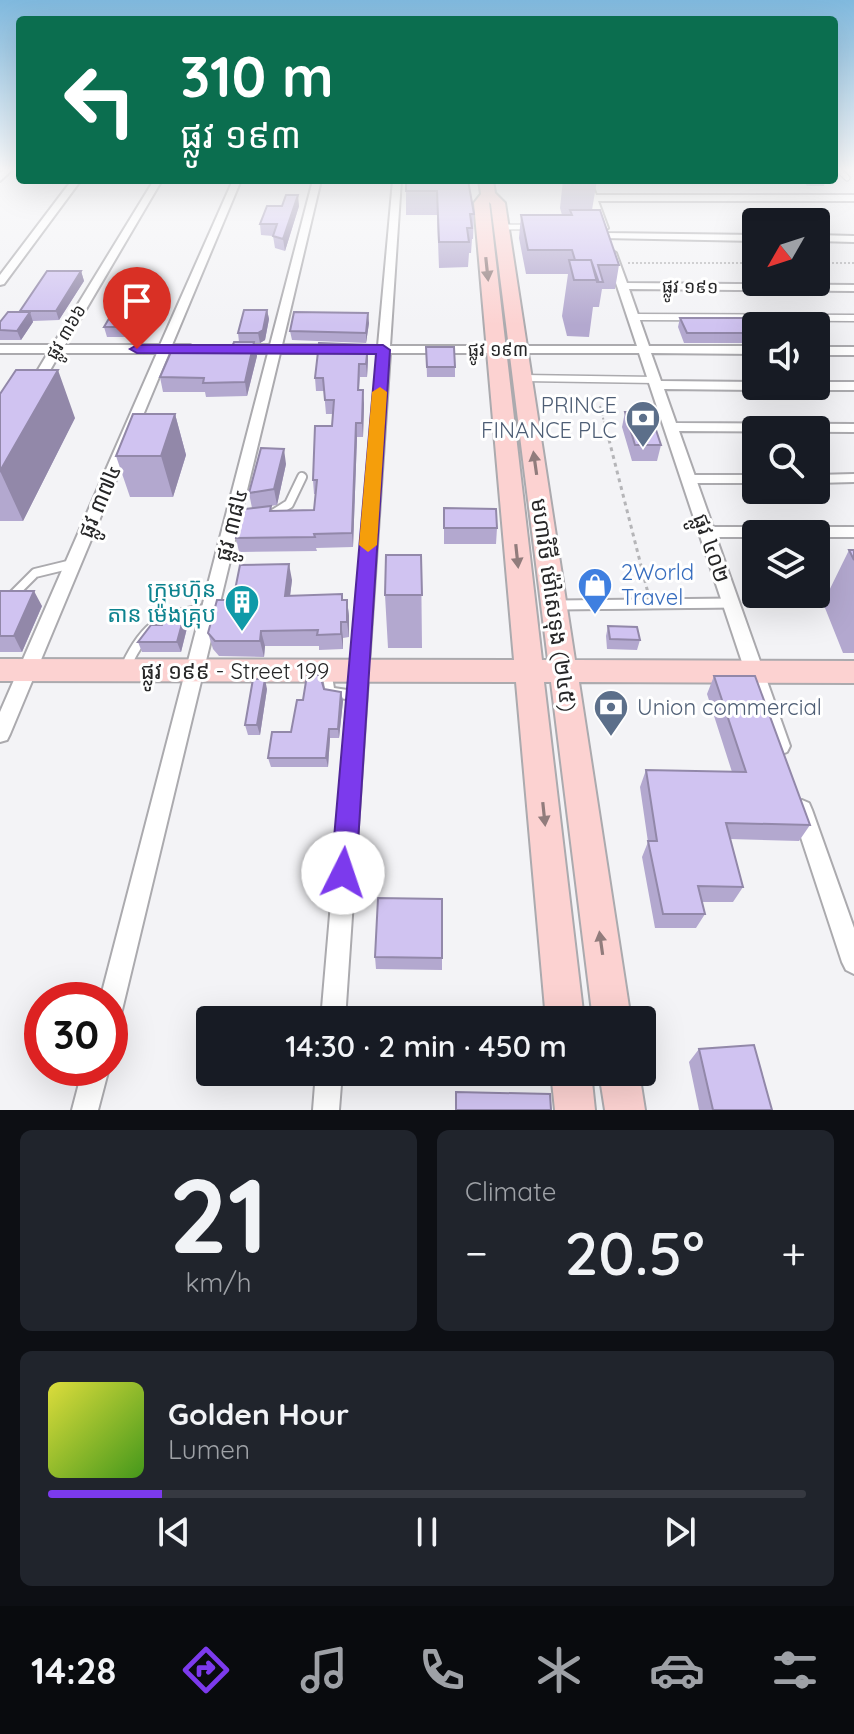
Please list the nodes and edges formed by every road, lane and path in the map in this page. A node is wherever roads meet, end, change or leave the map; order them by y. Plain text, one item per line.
1 (45, 222) edge
2 (133, 222) edge
3 (219, 222) edge
4 (306, 222) edge
5 (394, 222) edge
6 (484, 222) edge
7 (500, 222) edge
8 (597, 222) edge
9 (501, 227) junction
10 (530, 227) edge
11 (599, 230) junction
12 (742, 237) edge
13 (830, 238) edge
14 (854, 239) edge
15 (615, 263) junction
16 (742, 263) edge
17 (830, 263) edge
18 (854, 263) edge
19 (0, 282) edge
20 (623, 286) junction
21 (854, 288) edge
22 (633, 317) junction
23 (854, 318) edge
24 (0, 349) edge
25 (56, 349) junction
26 (164, 349) junction
27 (211, 349) edge
28 (227, 349) edge
29 (274, 349) junction
30 (383, 350) junction
31 (507, 350) junction
32 (645, 350) junction
33 (742, 350) edge
34 (830, 351) edge
35 (854, 351) edge
36 (523, 378) junction
37 (656, 383) junction
38 (742, 386) edge
39 (830, 386) edge
40 (854, 386) edge
41 (24, 403) edge
42 (600, 406) dead end
43 (671, 427) junction
44 (854, 428) edge
45 (302, 477) dead end
46 (854, 478) edge
47 (689, 479) junction
48 (742, 479) edge
49 (830, 479) edge
50 (267, 514) edge
51 (707, 532) junction
52 (854, 532) edge
53 (73, 563) junction
54 (14, 594) edge
55 (839, 602) dead end
56 (731, 603) junction
57 (651, 604) junction
58 (554, 605) junction
59 (210, 609) junction
60 (14, 670) edge
61 (124, 671) junction
62 (194, 671) junction
63 (529, 671) junction
64 (563, 671) junction
65 (755, 672) junction
66 (854, 672) edge
67 (358, 684) junction
68 (0, 734) edge
69 (784, 759) edge
70 (794, 788) edge
71 (854, 962) edge
72 (117, 982) edge
73 (334, 1006) edge
74 (564, 1006) edge
75 (610, 1006) edge
76 (91, 1086) edge
77 (328, 1086) edge
78 (572, 1086) edge
79 (621, 1086) edge
80 (85, 1110) edge
81 (326, 1110) edge
82 (575, 1110) edge
83 (625, 1110) edge

1 - 19 street
2 - 25 street, ផ្លូវ ៣៦៦
3 - 26 street, ផ្លូវ ៣៧៤
4 - 29 street, ផ្លូវ ៣៨៤
5 - 30 street
6 -> 31 main road, មហាវិថី ម៉ៅសេទុង (២៤៥)
7 - 9 main road, មហាវិថី ម៉ៅសេទុង (២៤៥)
8 - 11 street, ផ្លូវ ៤០២
9 - 10 lane
9 - 31 main road, មហាវិថី ម៉ៅសេទុង (២៤៥)
11 - 12 street
11 - 15 street, ផ្លូវ ៤០២
13 - 14 street
15 - 16 path
15 - 20 street, ផ្លូវ ៤០២
17 - 18 path
20 - 21 street, ផ្លូវ ១៩១
20 - 22 street, ផ្លូវ ៤០២
22 - 23 lane
22 - 32 street, ផ្លូវ ៤០២
24 - 25 street
25 - 26 street
25 - 41 street, ផ្លូវ ៣៦៦
26 - 27 street
26 - 53 street, ផ្លូវ ៣៧៤
28 - 29 street, ផ្លូវ ១៩៣
29 - 30 street, ផ្លូវ ១៩៣
29 - 59 street, ផ្លូវ ៣៨៤
30 - 31 street, ផ្លូវ ១៩៣
30 - 67 street
31 - 32 street, ផ្លូវ ១៩៣
31 - 36 main road, មហាវិថី ម៉ៅសេទុង (២៤៥)
31 -> 63 main road, មហាវិថី ម៉ៅសេទុង (២៤៥)
32 - 33 street, ផ្លូវ ១៩៣
32 - 37 street, ផ្លូវ ៤០២
34 - 35 street
36 - 37 lane
58 -> 36 main road, មហាវិថី ម៉ៅសេទុង (២៤៥)
37 - 38 street
37 - 43 street, ផ្លូវ ៤០២
39 - 40 street
42 - 57 path
43 - 44 street
43 - 47 street, ផ្លូវ ៤០២
45 - 50 lane
46 - 49 lane
47 - 48 lane
47 - 51 street, ផ្លូវ ៤០២
51 - 52 street
51 - 56 street, ផ្លូវ ៤០២
53 - 54 lane
53 - 60 street, ផ្លូវ ៣៧៤
55 - 56 path
56 - 57 lane
56 - 65 street, ផ្លូវ ៤០២
57 - 58 lane
58 - 64 main road, មហាវិថី ម៉ៅសេទុង (២៤៥)
59 - 61 lane
59 - 62 street, ផ្លូវ ៣៨៤
60 - 61 main road, ផ្លូវ ១៩៩ - Street 199
60 - 68 street, ផ្លូវ ៣៧៤
61 - 62 main road, ផ្លូវ ១៩៩ - Street 199
62 - 67 main road, ផ្លូវ ១៩៩ - Street 199
62 - 72 street, ផ្លូវ ៣៨៤
63 - 64 main road, ផ្លូវ ១៩៩ - Street 199
63 - 67 main road, ផ្លូវ ១៩៩ - Street 199
63 -> 74 main road, មហាវិថី ម៉ៅសេទុង (២៤៥)
64 - 65 main road, ផ្លូវ ១៩៩ - Street 199
75 -> 64 main road, មហាវិថី ម៉ៅសេទុង (២៤៥)
65 - 66 main road, ផ្លូវ ១៩៩ - Street 199
65 - 69 street, ផ្លូវ ៤០២
67 - 73 street
70 - 71 street
76 - 80 street
77 - 81 street
78 - 82 main road
79 - 83 main road

